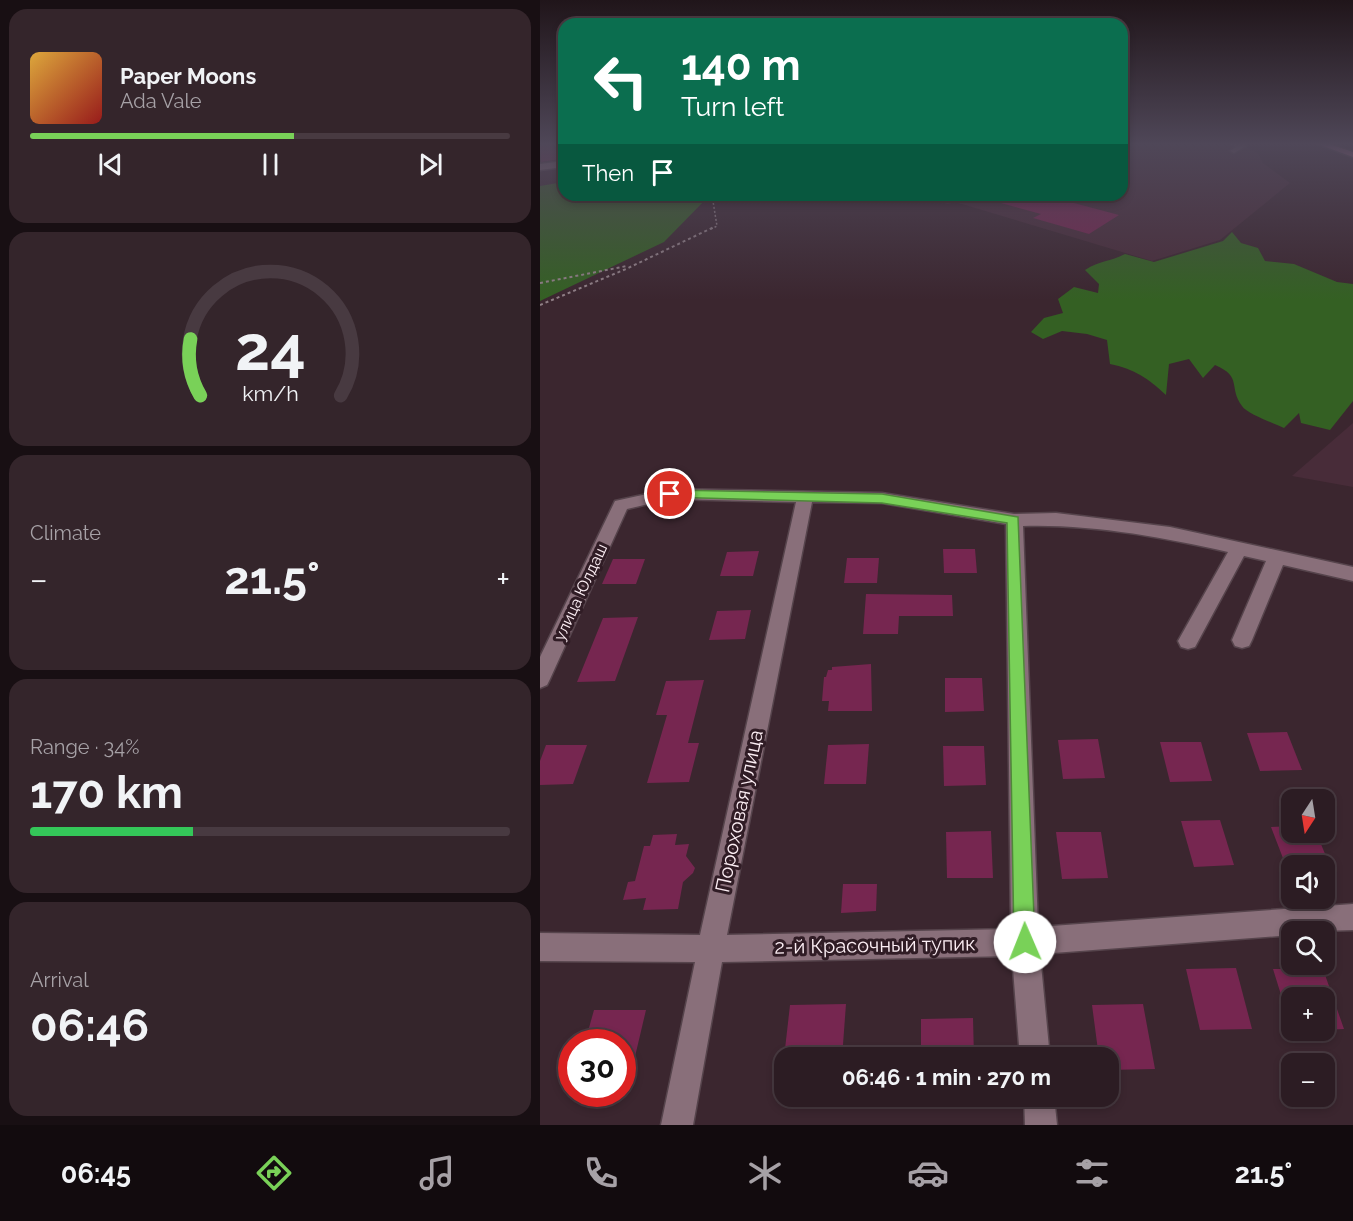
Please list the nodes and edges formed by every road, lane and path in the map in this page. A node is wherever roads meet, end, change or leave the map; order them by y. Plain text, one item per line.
1 (713, 201) edge
2 (634, 265) junction
3 (540, 283) edge
4 (540, 305) edge
5 (805, 498) junction
6 (1014, 520) junction
7 (1239, 548) junction
8 (1277, 557) junction
9 (1353, 574) edge
10 (1242, 640) dead end
11 (1188, 641) dead end
12 (540, 679) edge
13 (1353, 917) edge
14 (1025, 942) junction
15 (540, 947) edge
16 (711, 949) junction
17 (1034, 1047) edge
18 (1040, 1107) edge
19 (677, 1125) edge
20 (1041, 1125) edge

1 - 2 path
2 - 3 path
2 - 4 path
5 - 6 street
5 - 12 street, улица Юлдаш
5 - 16 street, Пороховая улица
6 - 7 street
6 - 14 street
7 - 8 street
7 - 11 street
8 - 9 street
8 - 10 street
13 - 14 street, 2-й Красочный тупик
14 - 16 street, 2-й Красочный тупик
14 - 17 street
15 - 16 street, 2-й Красочный тупик
16 - 19 street, Пороховая улица
18 - 20 street

